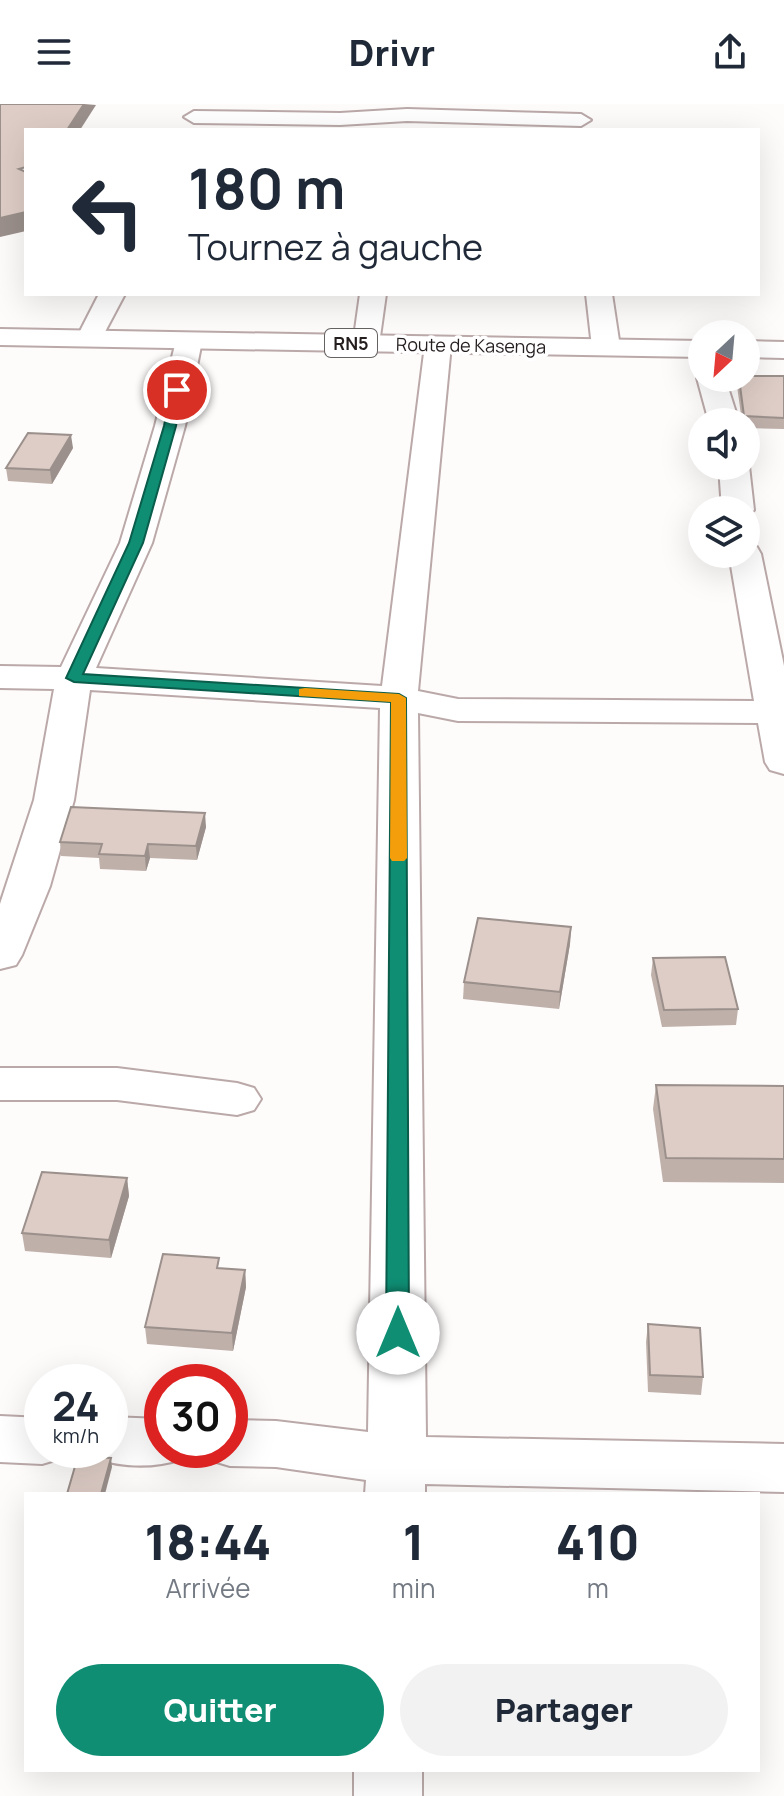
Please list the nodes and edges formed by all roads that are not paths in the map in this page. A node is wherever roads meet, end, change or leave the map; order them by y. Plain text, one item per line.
1 (193, 117) edge
2 (580, 118) edge
3 (385, 123) edge
4 (111, 296) edge
5 (373, 296) edge
6 (599, 296) edge
7 (0, 337) edge
8 (89, 339) junction
9 (189, 341) junction
10 (366, 344) junction
11 (438, 345) junction
12 (606, 347) junction
13 (688, 349) edge
14 (760, 349) edge
15 (784, 350) edge
16 (747, 568) edge
17 (0, 677) edge
18 (74, 678) junction
19 (399, 698) junction
20 (773, 712) junction
21 (784, 762) edge
22 (0, 955) edge
23 (0, 1084) edge
24 (237, 1099) dead end
25 (0, 1439) edge
26 (24, 1440) edge
27 (248, 1443) edge
28 (784, 1468) edge
29 (396, 1477) edge
30 (388, 1772) edge
31 (388, 1796) edge

1 - 3 main road
2 - 3 main road
4 - 8 main road
5 - 10 main road
6 - 12 main road
7 - 8 main road, Route de Kasenga / RN5
8 - 9 main road, Route de Kasenga / RN5
9 - 10 main road, Route de Kasenga / RN5
9 - 18 main road
10 - 11 main road, Route de Kasenga / RN5
11 - 12 main road, Route de Kasenga / RN5
11 - 19 main road
12 - 13 main road, Route de Kasenga / RN5
14 - 15 main road
16 - 20 main road
17 - 18 main road
18 - 19 main road
18 - 22 main road
19 - 20 main road
19 - 29 main road
20 - 21 main road
23 - 24 main road
25 - 26 main road
27 - 29 main road
28 - 29 main road
30 - 31 main road

